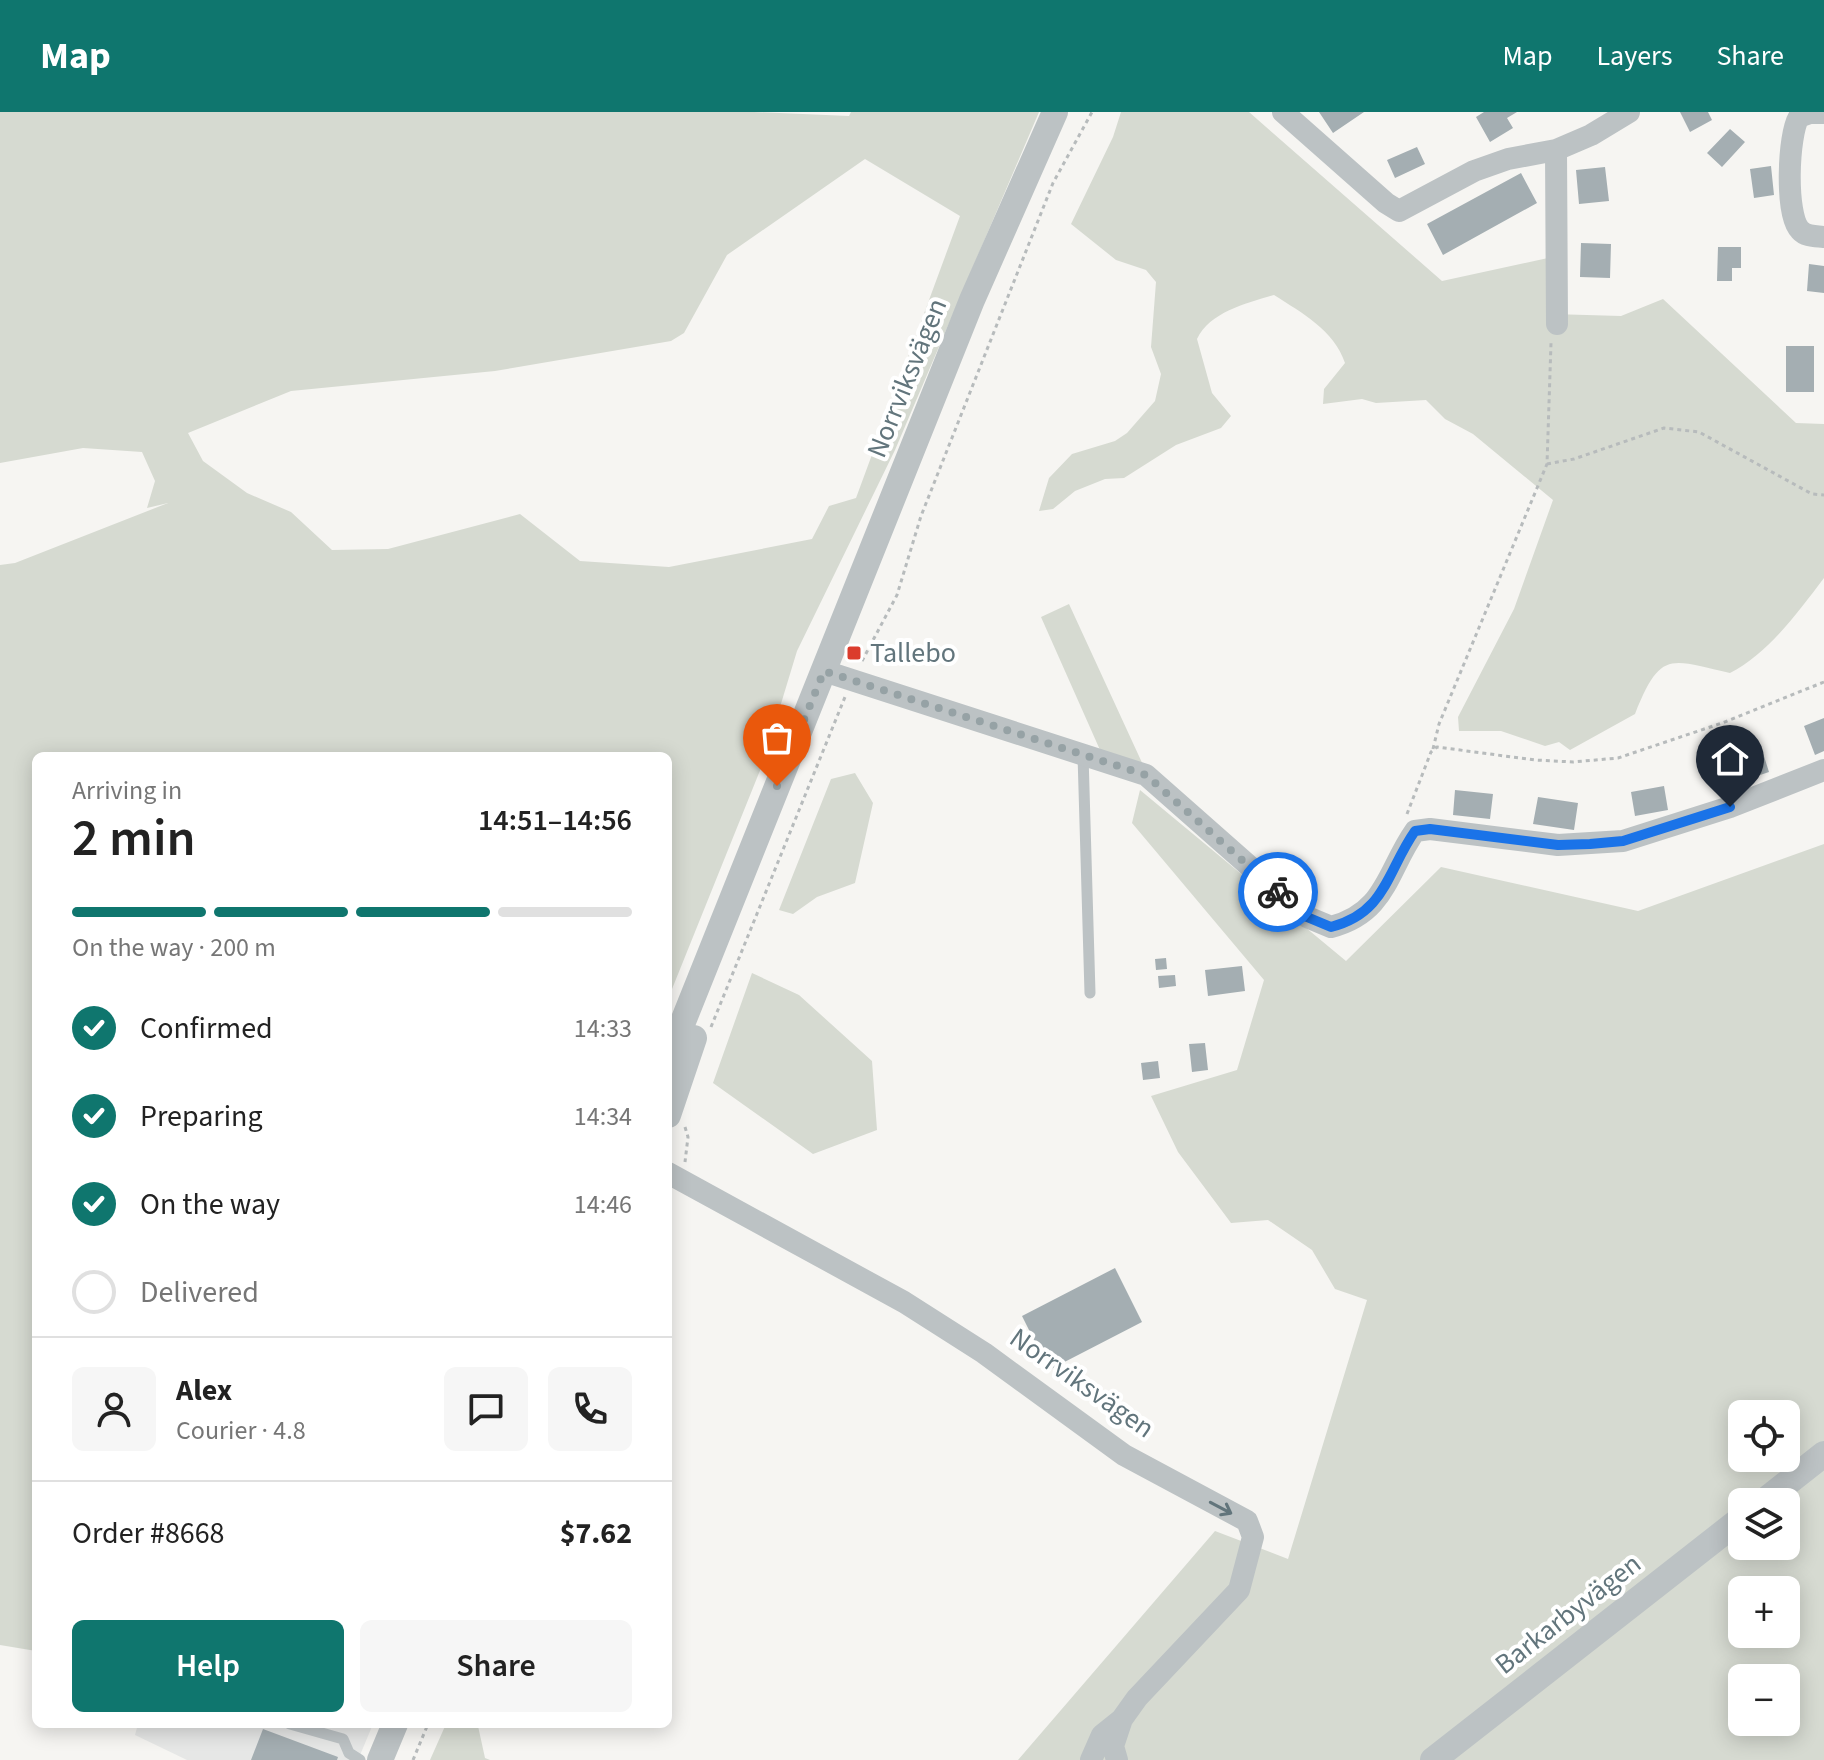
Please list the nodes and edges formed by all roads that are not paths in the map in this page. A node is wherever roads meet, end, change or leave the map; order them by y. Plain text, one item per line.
1 (1055, 112) edge
2 (1283, 112) edge
3 (1629, 112) edge
4 (1824, 113) edge
5 (1556, 150) junction
6 (1824, 237) edge
7 (1557, 324) road end
8 (824, 671) junction
9 (1083, 755) junction
10 (1824, 770) edge
11 (754, 843) junction
12 (1090, 993) dead end
13 (672, 1047) edge
14 (676, 1120) edge
15 (674, 1176) edge
16 (1824, 1454) edge
17 (1781, 1488) edge
18 (1728, 1529) edge
19 (1122, 1719) junction
20 (304, 1728) edge
21 (393, 1728) edge
22 (360, 1760) edge
23 (380, 1760) edge
24 (1091, 1760) edge
25 (1117, 1760) edge
26 (1433, 1760) edge

1 - 8 street, Norrviksvägen
2 - 5 street
3 - 5 street
4 - 6 street
5 - 7 street
8 - 9 street
8 - 11 street, Norrviksvägen
9 - 10 street
9 - 12 lane
11 - 13 street, Norrviksvägen
11 - 14 street, Norrviksvägen
15 -> 19 street, Norrviksvägen
16 - 17 street
18 - 26 street, Barkarbyvägen
19 - 24 street, Norrviksvägen
19 - 25 street, Norrviksvägen
20 - 22 lane
21 - 23 street

